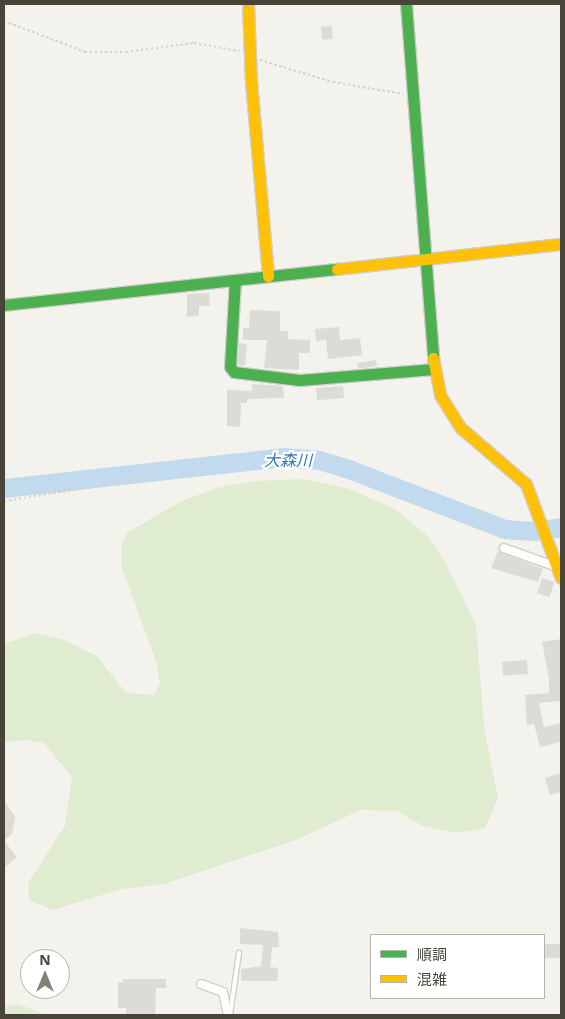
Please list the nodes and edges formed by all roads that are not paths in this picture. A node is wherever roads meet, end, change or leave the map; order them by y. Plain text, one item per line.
1 (248, 4) edge
2 (406, 4) edge
3 (561, 244) edge
4 (425, 258) junction
5 (268, 276) junction
6 (235, 280) junction
7 (4, 304) edge
8 (434, 369) junction
9 (504, 548) dead end
10 (560, 572) edge
11 (239, 953) dead end
12 (200, 984) dead end
13 (229, 1015) edge

1 - 5 street
2 - 4 street
3 - 4 street
4 - 5 street
4 - 8 street
5 - 6 street
6 - 7 street
6 - 8 street
8 - 10 street
9 - 10 street
11 - 13 lane
12 - 13 street

